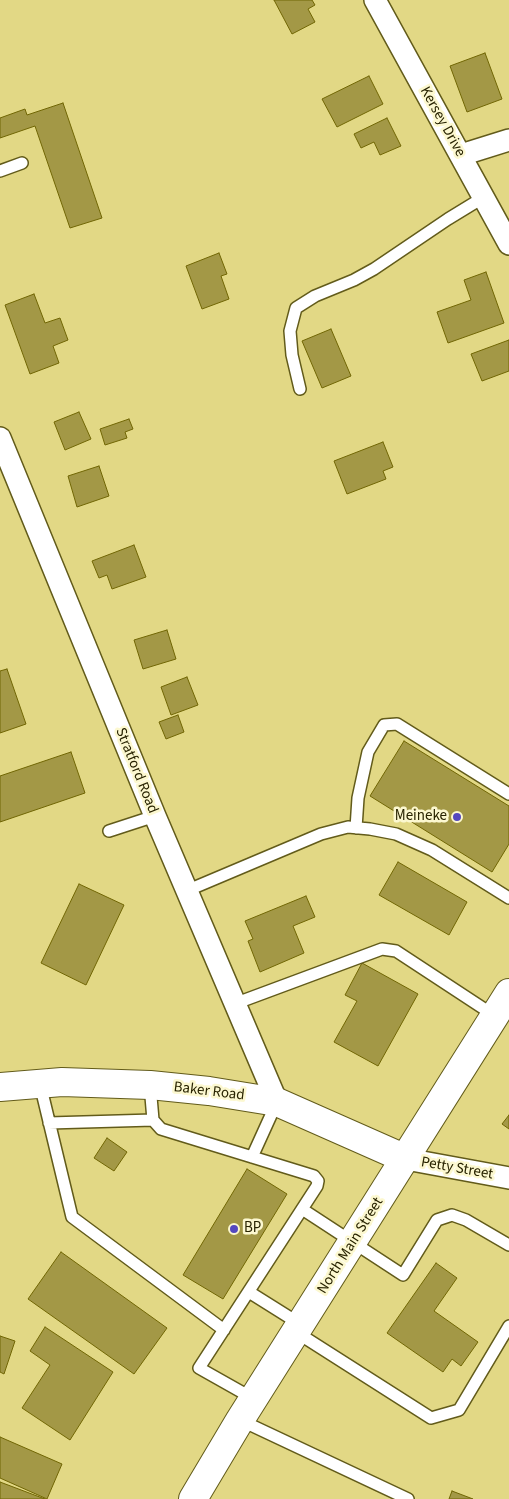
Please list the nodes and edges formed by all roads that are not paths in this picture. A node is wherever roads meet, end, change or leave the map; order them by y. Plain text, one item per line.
1 (375, 0) edge
2 (509, 140) edge
3 (461, 154) junction
4 (22, 163) dead end
5 (0, 171) edge
6 (484, 197) junction
7 (509, 244) edge
8 (300, 389) dead end
9 (0, 438) edge
10 (509, 794) edge
11 (154, 816) junction
12 (356, 828) junction
13 (109, 831) dead end
14 (186, 891) junction
15 (509, 898) edge
16 (234, 1004) junction
17 (502, 1005) edge
18 (40, 1084) junction
19 (150, 1085) junction
20 (0, 1087) edge
21 (277, 1102) junction
22 (153, 1120) junction
23 (49, 1123) junction
24 (252, 1157) junction
25 (406, 1160) junction
26 (509, 1178) edge
27 (302, 1209) junction
28 (354, 1242) junction
29 (509, 1245) edge
30 (249, 1292) junction
31 (509, 1326) edge
32 (299, 1328) junction
33 (224, 1330) junction
34 (247, 1410) junction
35 (193, 1499) edge
36 (408, 1499) edge

1 - 3 street, Kersey Drive
2 - 3 street
3 - 6 street, Kersey Drive
4 - 5 lane
6 - 7 street, Kersey Drive
6 - 8 lane
9 - 11 street, Stratford Road
10 - 12 lane
11 - 13 lane
11 - 14 street, Stratford Road
12 - 14 lane
12 - 15 lane
14 - 16 street, Stratford Road
16 - 17 lane
16 - 21 street, Stratford Road
17 - 25 main road, North Main Street
18 - 19 main road, Baker Road
18 - 20 main road, Baker Road
18 - 23 lane
19 - 21 main road, Baker Road
19 - 22 lane
21 - 24 lane
21 - 25 main road, Baker Road
22 - 23 lane
22 - 24 lane
23 - 33 lane
24 - 27 lane
25 - 26 street, Petty Street
25 - 28 main road, North Main Street
27 - 28 lane
27 - 30 lane
28 - 29 lane
28 - 32 main road, North Main Street
30 - 32 lane
30 - 33 lane
31 - 32 lane
32 - 34 main road, North Main Street
33 - 34 lane
34 - 35 main road, North Main Street
34 - 36 lane

